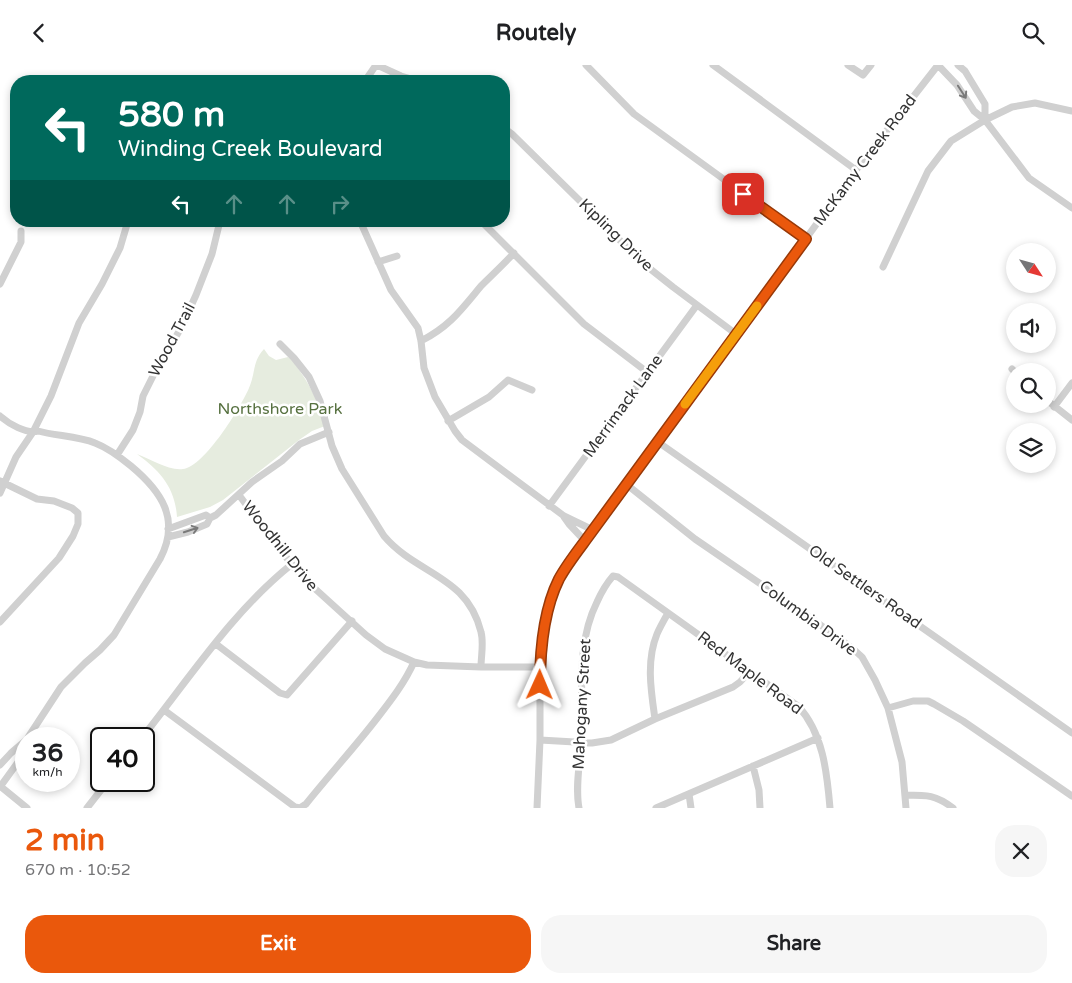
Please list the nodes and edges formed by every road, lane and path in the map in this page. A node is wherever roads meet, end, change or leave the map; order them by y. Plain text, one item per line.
1 (377, 65) edge
2 (586, 65) edge
3 (713, 65) edge
4 (848, 65) edge
5 (871, 65) edge
6 (938, 65) edge
7 (958, 65) edge
8 (398, 75) edge
9 (1072, 111) edge
10 (985, 120) junction
11 (510, 133) edge
12 (856, 170) junction
13 (1072, 208) edge
14 (126, 227) edge
15 (219, 227) edge
16 (363, 227) edge
17 (487, 227) edge
18 (21, 231) dead end
19 (806, 239) junction
20 (514, 253) junction
21 (397, 256) dead end
22 (378, 262) junction
23 (883, 267) dead end
24 (0, 284) edge
25 (696, 305) junction
26 (736, 334) junction
27 (421, 341) junction
28 (280, 344) dead end
29 (648, 372) junction
30 (1072, 383) edge
31 (532, 390) dead end
32 (1056, 404) edge
33 (1056, 408) edge
34 (0, 417) edge
35 (1072, 420) edge
36 (448, 421) junction
37 (34, 432) junction
38 (329, 432) junction
39 (658, 442) junction
40 (117, 455) junction
41 (2, 482) edge
42 (626, 484) junction
43 (0, 493) edge
44 (240, 495) junction
45 (548, 506) junction
46 (564, 516) junction
47 (210, 518) junction
48 (168, 529) junction
49 (593, 530) junction
50 (168, 537) junction
51 (585, 541) junction
52 (292, 565) junction
53 (613, 577) joint
54 (668, 613) junction
55 (352, 621) junction
56 (0, 622) edge
57 (216, 644) junction
58 (414, 662) junction
59 (481, 667) junction
60 (540, 667) junction
61 (750, 671) junction
62 (888, 708) junction
63 (164, 710) junction
64 (655, 719) junction
65 (35, 727) edge
66 (151, 727) edge
67 (1072, 733) edge
68 (818, 738) junction
69 (540, 740) junction
70 (581, 742) junction
71 (15, 750) edge
72 (0, 765) edge
73 (15, 766) edge
74 (753, 766) junction
75 (0, 787) edge
76 (99, 792) edge
77 (689, 794) junction
78 (906, 795) junction
79 (1072, 796) edge
80 (27, 808) edge
81 (87, 808) edge
82 (537, 808) edge
83 (579, 808) edge
84 (656, 808) edge
85 (690, 808) edge
86 (760, 808) edge
87 (830, 808) edge
88 (906, 808) edge
89 (954, 808) edge

1 - 8 street
2 - 19 street
3 - 12 street
4 - 5 street
6 -> 10 street
6 - 12 street, McKamy Creek Road
7 - 10 street
9 - 10 street
10 - 13 street
10 - 23 street
11 - 25 street, Kipling Drive
12 - 19 street, McKamy Creek Road
14 - 37 street
15 - 40 street, Wood Trail
16 - 22 street
17 - 20 street
18 - 24 street
19 - 26 street, McKamy Creek Road
20 - 27 street
20 - 29 street
21 - 22 street
22 - 27 street
25 - 26 street, Kipling Drive
25 - 29 street, Merrimack Lane
26 - 39 street, McKamy Creek Road
27 - 36 street
28 - 38 street
29 - 45 street, Merrimack Lane
30 - 32 street
31 - 36 street
33 - 35 street
34 - 37 street
36 - 45 street
37 - 40 street
37 - 41 street
38 - 44 street
38 - 59 street
39 - 42 street, McKamy Creek Road
39 - 67 street, Old Settlers Road
40 - 48 street
41 - 43 street
41 - 56 street
42 - 49 street, McKamy Creek Road
42 - 62 street, Columbia Drive
44 - 47 street
44 - 52 street, Woodhill Drive
45 - 46 street
46 - 49 street
46 - 51 street
47 - 48 street
50 -> 47 street
48 - 50 street
49 - 51 street, McKamy Creek Road
50 - 65 street
51 - 60 street, McKamy Creek Road
52 - 55 street, Woodhill Drive
52 - 57 street
53 - 54 street, Red Maple Road
53 - 70 street, Mahogany Street
54 - 61 street, Red Maple Road
54 - 64 street
55 - 57 street
55 - 58 street, Woodhill Drive
57 - 63 street
58 - 59 street, Woodhill Drive
58 - 63 street
59 - 60 street, Woodhill Drive
60 - 69 street, McKamy Creek Road
61 - 64 street
61 - 68 street, Red Maple Road
62 - 78 street, Columbia Drive
62 - 79 street
63 - 66 street
64 - 70 street
68 - 74 street
68 - 87 street, Red Maple Road
69 - 70 street
69 - 82 street, McKamy Creek Road
70 - 83 street, Mahogany Street
71 - 72 street
73 - 75 street
74 - 77 street
74 - 86 street
75 - 80 street
76 - 81 street
77 - 84 street
77 - 85 street
78 - 88 street, Columbia Drive
78 - 89 street

